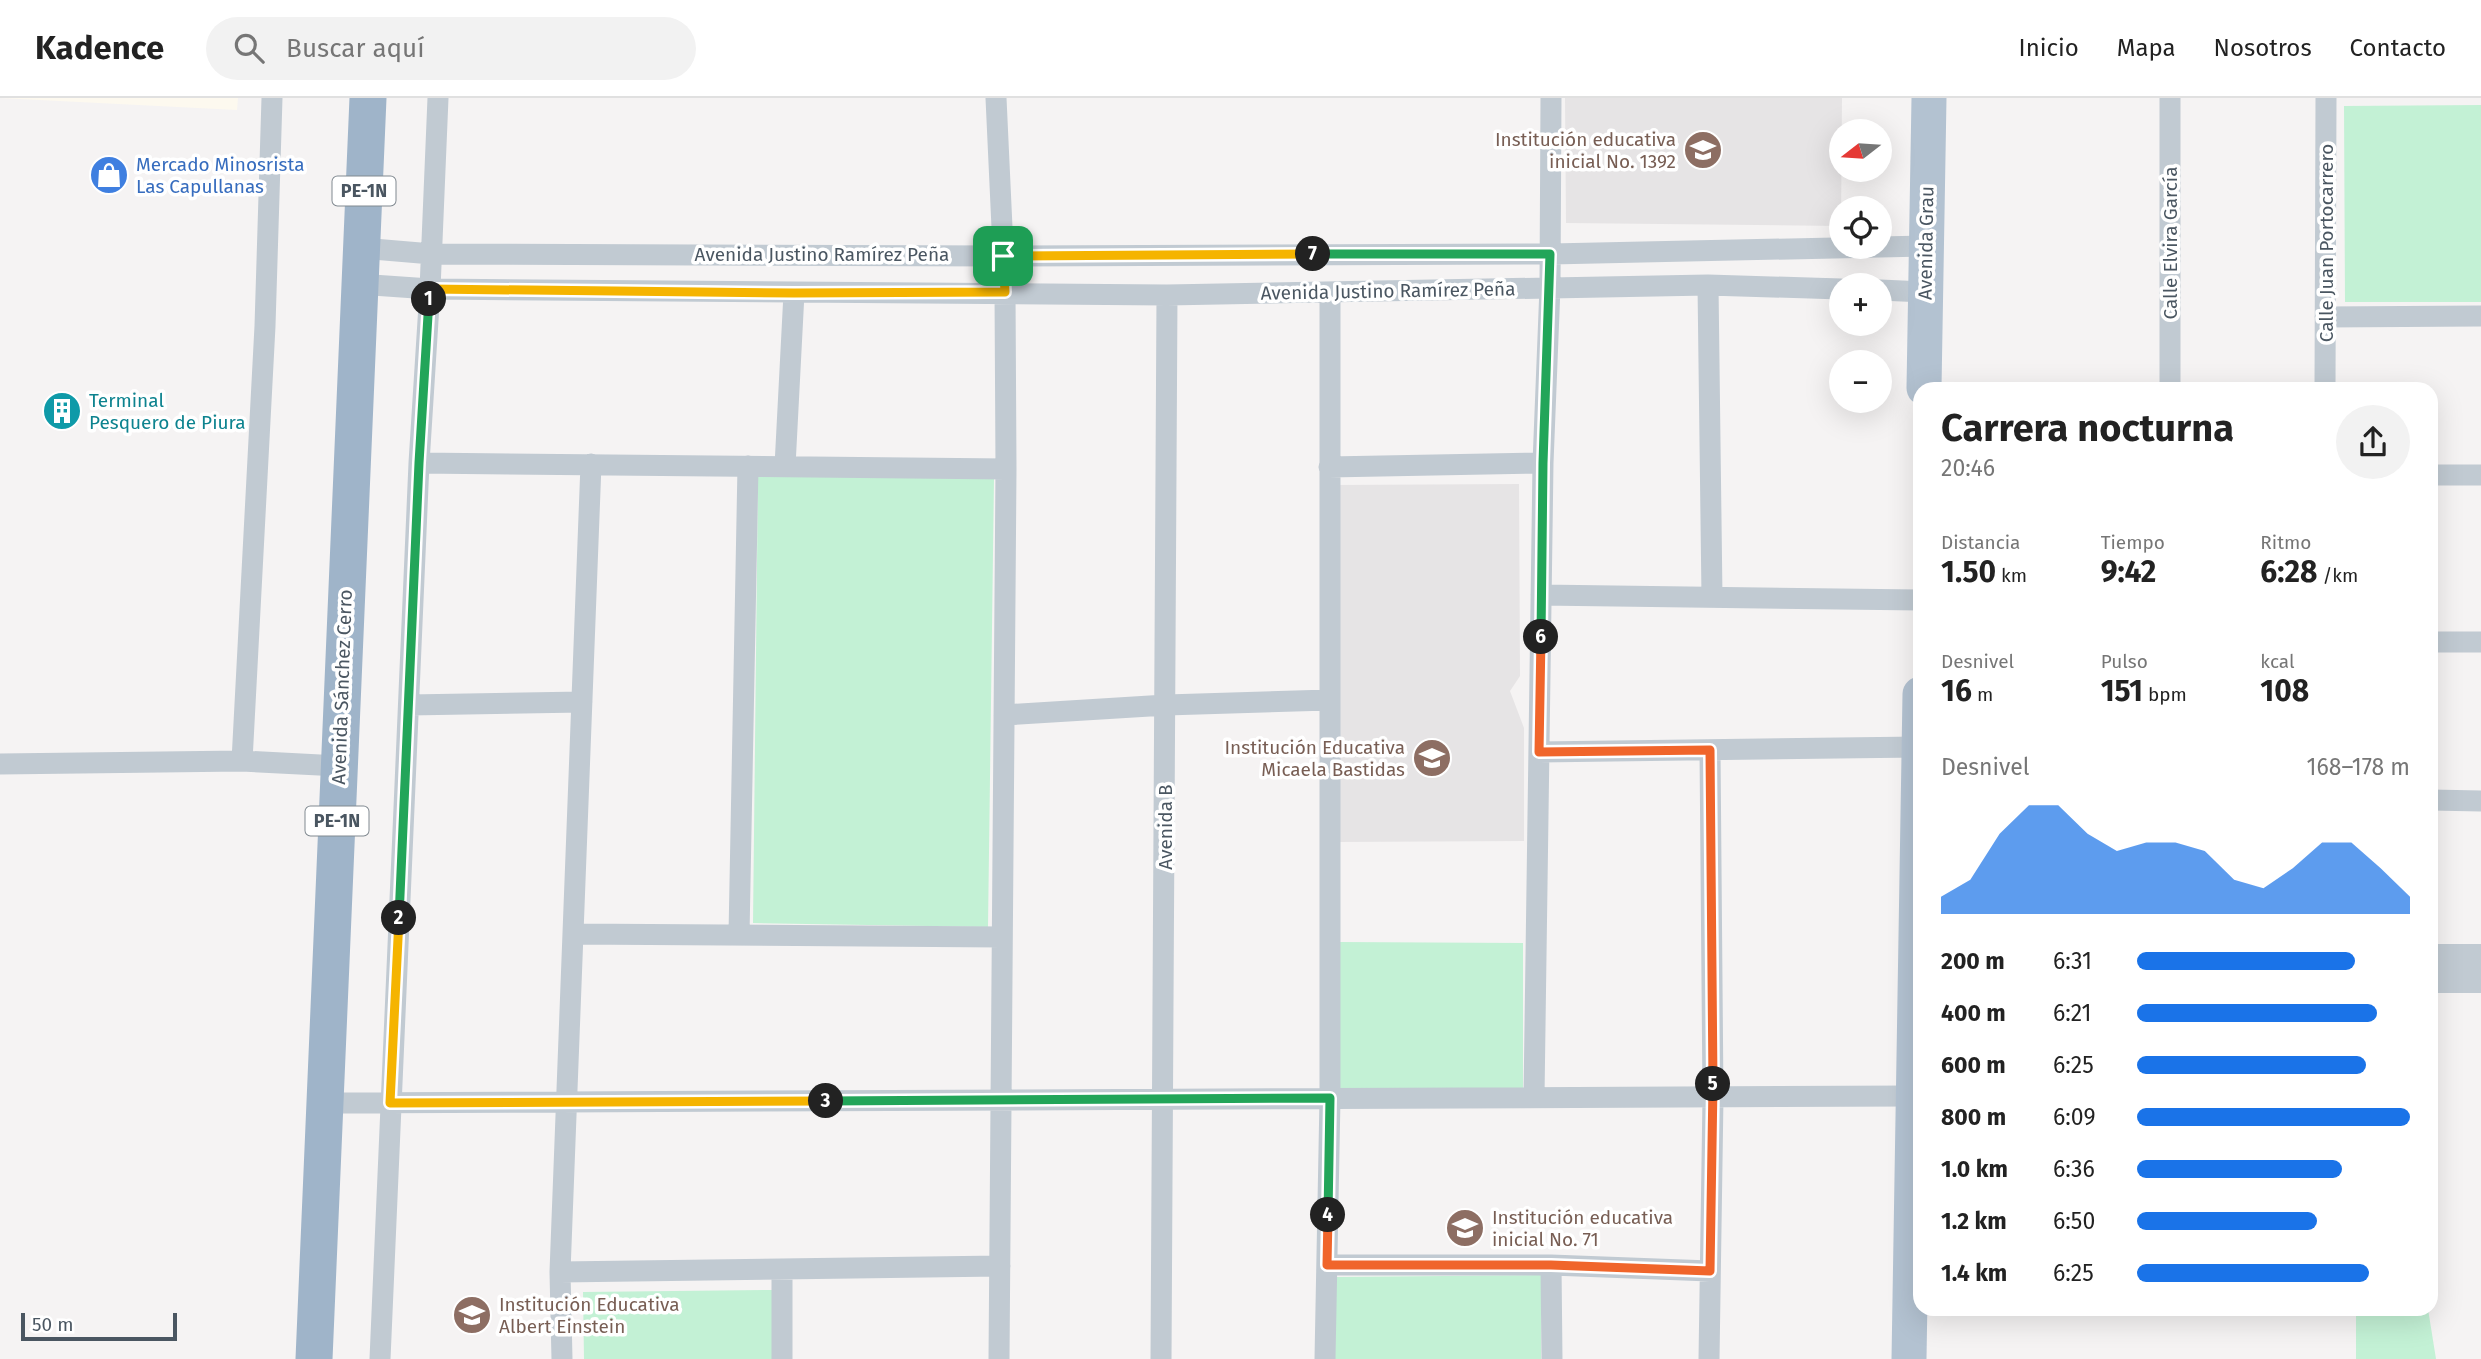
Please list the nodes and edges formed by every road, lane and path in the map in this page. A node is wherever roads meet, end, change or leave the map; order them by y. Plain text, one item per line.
1 (272, 98) edge
2 (368, 98) edge
3 (438, 98) edge
4 (996, 98) edge
5 (1551, 98) edge
6 (1929, 98) edge
7 (2170, 98) edge
8 (2326, 98) edge
9 (1925, 246) junction
10 (432, 254) junction
11 (1550, 254) junction
12 (1003, 256) junction
13 (360, 266) junction
14 (1708, 285) junction
15 (1550, 287) junction
16 (430, 289) junction
17 (1829, 289) edge
18 (1892, 291) edge
19 (1005, 292) junction
20 (1924, 292) junction
21 (794, 293) junction
22 (1330, 293) junction
23 (1167, 295) junction
24 (2481, 316) edge
25 (2325, 317) junction
26 (1924, 382) edge
27 (2169, 382) edge
28 (2325, 382) edge
29 (419, 463) junction
30 (1543, 463) junction
31 (591, 464) junction
32 (748, 466) junction
33 (785, 467) junction
34 (1328, 467) junction
35 (1006, 469) junction
36 (2438, 475) edge
37 (2481, 475) edge
38 (1541, 595) junction
39 (1712, 597) junction
40 (1913, 600) edge
41 (2438, 642) edge
42 (2481, 642) edge
43 (1329, 700) junction
44 (582, 702) junction
45 (409, 705) junction
46 (1166, 705) junction
47 (1004, 715) junction
48 (1913, 747) edge
49 (1710, 750) junction
50 (1539, 752) junction
51 (242, 761) junction
52 (0, 764) edge
53 (339, 766) junction
54 (2438, 800) edge
55 (2481, 801) edge
56 (573, 934) junction
57 (739, 935) junction
58 (1002, 937) junction
59 (2438, 957) edge
60 (2481, 957) edge
61 (2438, 980) edge
62 (2481, 980) edge
63 (1913, 1096) joint
64 (1534, 1097) junction
65 (1713, 1097) junction
66 (1330, 1098) junction
67 (1163, 1099) junction
68 (1000, 1100) junction
69 (568, 1102) junction
70 (326, 1103) junction
71 (390, 1103) junction
72 (1327, 1265) junction
73 (1551, 1265) junction
74 (1000, 1266) junction
75 (782, 1269) junction
76 (1710, 1271) junction
77 (560, 1272) junction
78 (314, 1359) edge
79 (380, 1359) edge
80 (562, 1359) edge
81 (782, 1359) edge
82 (999, 1359) edge
83 (1161, 1359) edge
84 (1325, 1359) edge
85 (1552, 1359) edge
86 (1709, 1359) edge
87 (1909, 1359) edge

1 - 51 street
2 - 13 highway, Avenida Sánchez Cerro / PE-1N
3 - 10 street
4 - 12 street
5 - 11 street
6 - 9 main road, Avenida Grau
7 - 27 street, Calle Elvira García
8 - 25 street, Calle Juan Portocarrero
9 - 11 street, Avenida Justino Ramírez Peña
9 - 20 main road, Avenida Grau
10 - 12 street, Avenida Justino Ramírez Peña
10 - 13 street, Avenida Justino Ramírez Peña
10 - 16 street
11 - 12 street, Avenida Justino Ramírez Peña
11 - 15 street
12 - 19 street
13 - 16 street, Avenida Justino Ramírez Peña
13 - 53 highway, Avenida Sánchez Cerro / PE-1N
14 - 15 street, Avenida Justino Ramírez Peña
14 - 17 street, Avenida Justino Ramírez Peña
14 - 39 street
15 - 22 street, Avenida Justino Ramírez Peña
15 - 30 street
16 - 21 street, Avenida Justino Ramírez Peña
16 - 29 street
18 - 20 street
19 - 21 street, Avenida Justino Ramírez Peña
19 - 23 street, Avenida Justino Ramírez Peña
19 - 35 street
20 - 26 main road, Avenida Grau
21 - 33 street
22 - 23 street, Avenida Justino Ramírez Peña
22 - 34 street
23 - 46 street, Avenida B
24 - 25 street
25 - 28 street, Calle Juan Portocarrero
29 - 31 street
29 - 45 street
30 - 34 street
30 - 38 street
31 - 32 street
31 - 44 street
32 - 33 street
32 - 57 street
33 - 35 street
34 - 43 street
35 - 47 street
36 - 37 street
38 - 39 street
38 - 50 street
39 - 40 street
41 - 42 street
43 - 46 street
43 - 66 street
44 - 45 street
44 - 56 street
45 - 71 street
46 - 47 street
46 - 67 street, Avenida B
47 - 58 street
48 - 49 street
49 - 50 street
49 - 65 street
50 - 64 street
51 - 52 street
51 - 53 street
53 - 70 highway, Avenida Sánchez Cerro / PE-1N
54 - 55 street
56 - 57 street
56 - 69 street
57 - 58 street
58 - 68 street
59 - 60 street
61 - 62 street
63 - 65 street
63 - 87 main road
64 - 65 street
64 - 66 street
65 - 76 street
66 - 67 street
66 - 72 street
67 - 68 street
67 - 83 street, Avenida B
68 - 69 street
68 - 74 street
69 - 71 street
69 - 77 street
70 - 71 street
70 - 78 highway, Avenida Sánchez Cerro / PE-1N
71 - 79 street
72 - 73 street
72 - 84 street
73 - 76 street
73 - 85 street
74 - 75 street
74 - 82 street
75 - 77 street
75 - 81 street
76 - 86 street
77 - 80 street

